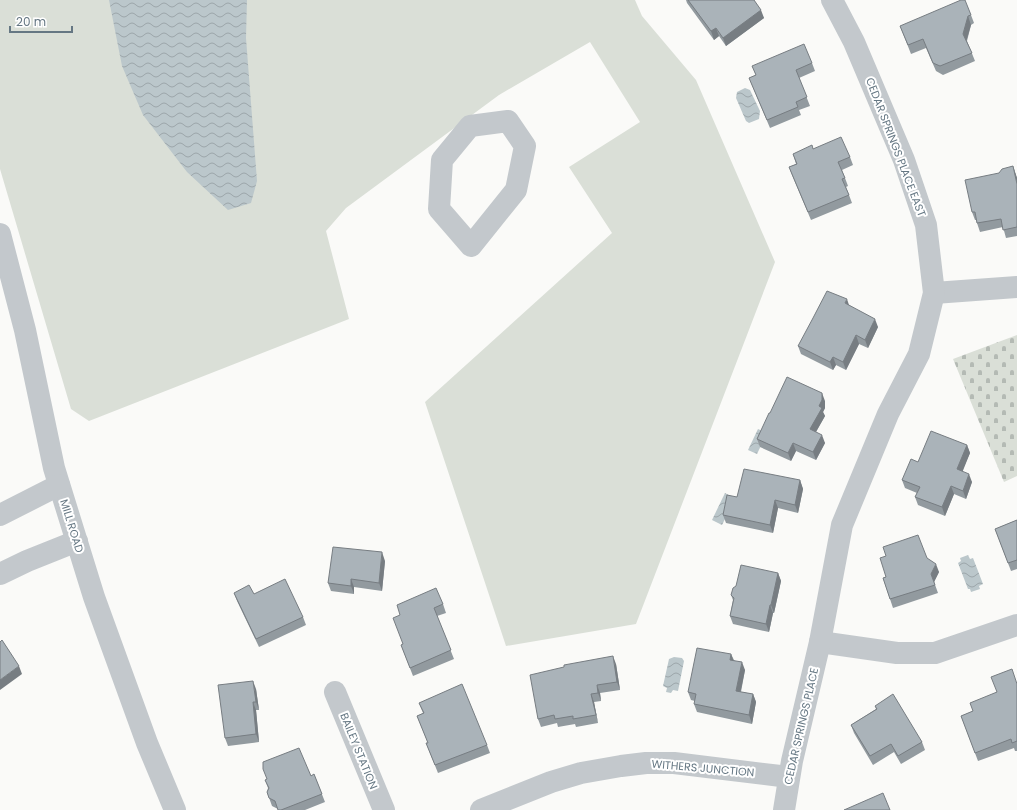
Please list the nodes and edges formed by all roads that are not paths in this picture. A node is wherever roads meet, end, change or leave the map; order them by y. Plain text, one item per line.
1 (832, 0) edge
2 (516, 190) joint
3 (0, 234) edge
4 (1017, 287) edge
5 (934, 293) junction
6 (59, 485) junction
7 (0, 515) edge
8 (77, 541) junction
9 (0, 574) edge
10 (1017, 625) edge
11 (820, 642) junction
12 (335, 692) dead end
13 (789, 777) junction
14 (175, 810) edge
15 (384, 810) edge
16 (481, 810) edge
17 (784, 810) edge

1 - 5 street, CEDAR SPRINGS PLACE EAST
2 - 2 street
3 - 6 street, MILL ROAD
4 - 5 street
5 - 11 street, CEDAR SPRINGS PLACE EAST
6 - 7 street
6 - 8 street, MILL ROAD
8 - 9 street
8 - 14 street, MILL ROAD
10 - 11 street
11 - 13 street, CEDAR SPRINGS PLACE
12 - 15 street, BAILEY STATION
13 - 16 street, WITHERS JUNCTION
13 - 17 street, CEDAR SPRINGS PLACE

